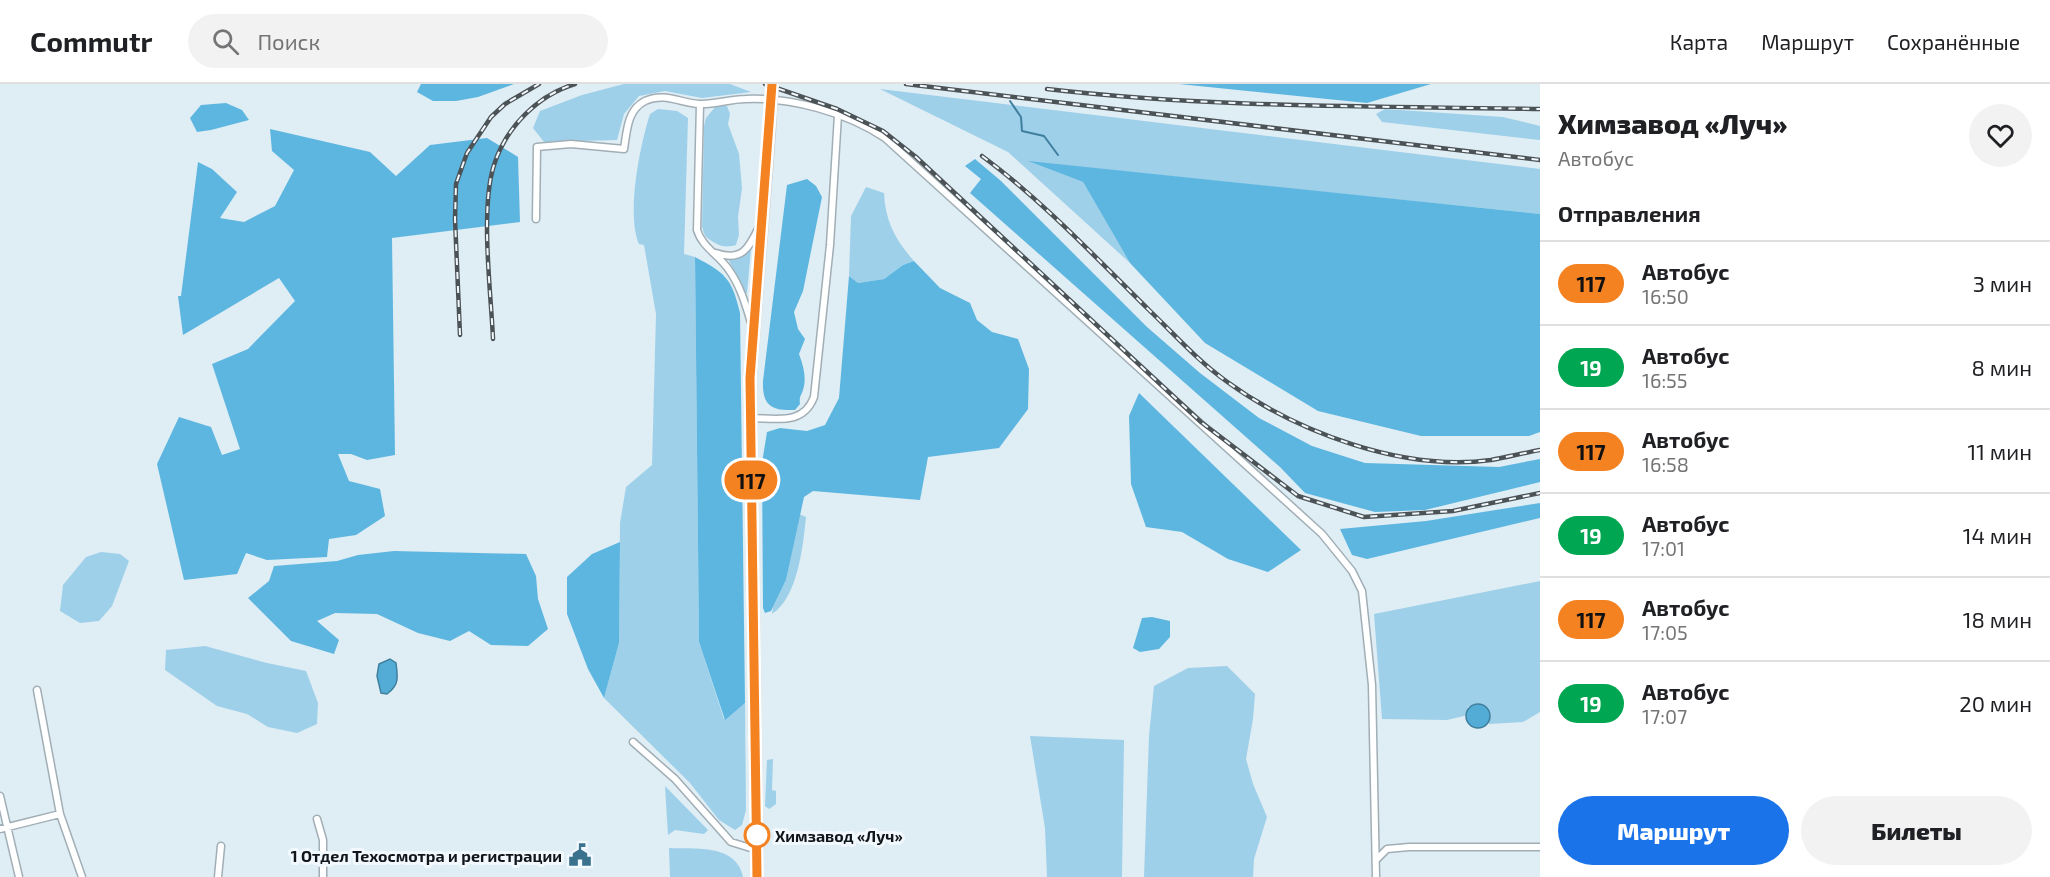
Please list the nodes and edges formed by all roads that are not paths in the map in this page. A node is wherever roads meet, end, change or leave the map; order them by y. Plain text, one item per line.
1 (772, 84) edge
2 (700, 104) junction
3 (838, 115) junction
4 (536, 219) dead end
5 (762, 221) junction
6 (715, 253) junction
7 (753, 332) junction
8 (750, 418) junction
9 (37, 690) dead end
10 (633, 742) dead end
11 (0, 796) edge
12 (60, 814) junction
13 (317, 819) dead end
14 (4, 828) edge
15 (221, 846) dead end
16 (1540, 847) edge
17 (757, 851) junction
18 (1377, 859) junction
19 (19, 877) edge
20 (82, 877) edge
21 (219, 877) edge
22 (323, 877) edge
23 (757, 877) edge
24 (1376, 877) edge

1 - 5 highway, bridge
2 - 3 street
2 - 4 street
2 - 6 street
3 - 8 street
3 - 18 street
5 - 6 street
5 - 7 highway
6 - 7 street
7 - 8 highway
8 - 17 highway
9 - 12 street
10 - 17 street
11 - 14 street
12 - 14 street
12 - 20 street
13 - 22 street
14 - 19 street
15 - 21 street
16 - 18 street
17 - 23 highway
18 - 24 street

